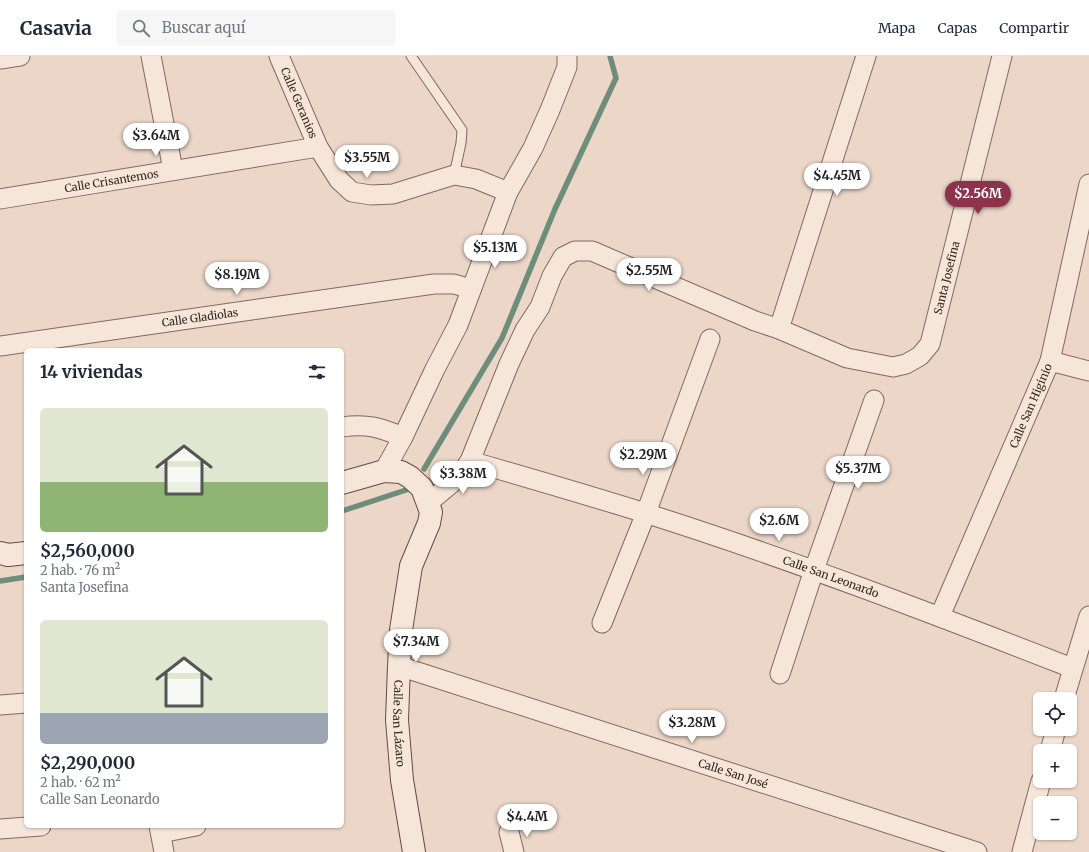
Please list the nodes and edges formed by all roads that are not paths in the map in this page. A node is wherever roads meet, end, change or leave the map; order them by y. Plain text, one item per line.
1 (20, 56) edge
2 (152, 56) edge
3 (280, 56) edge
4 (411, 56) edge
5 (567, 56) edge
6 (866, 56) edge
7 (1002, 56) edge
8 (0, 59) edge
9 (318, 147) junction
10 (173, 170) junction
11 (454, 175) junction
12 (1089, 184) edge
13 (508, 192) junction
14 (0, 199) edge
15 (471, 289) junction
16 (779, 329) junction
17 (710, 339) dead end
18 (0, 346) edge
19 (1050, 361) junction
20 (1089, 371) edge
21 (874, 400) dead end
22 (344, 427) edge
23 (403, 437) junction
24 (470, 461) junction
25 (384, 471) junction
26 (344, 482) edge
27 (420, 489) junction
28 (646, 513) junction
29 (0, 553) edge
30 (24, 553) edge
31 (814, 570) junction
32 (940, 616) junction
33 (1089, 616) edge
34 (602, 622) dead end
35 (399, 666) junction
36 (1072, 668) junction
37 (780, 674) dead end
38 (1066, 692) edge
39 (24, 703) edge
40 (0, 705) edge
41 (1039, 788) edge
42 (24, 827) edge
43 (178, 828) edge
44 (0, 829) edge
45 (160, 830) edge
46 (509, 832) dead end
47 (164, 852) edge
48 (414, 852) edge
49 (514, 852) edge
50 (977, 852) edge
51 (1022, 852) edge

1 - 8 street
2 - 10 street
3 - 9 street, Calle Geranios
4 - 11 lane
5 - 13 street
6 - 16 street
7 - 16 street, Santa Josefina
9 - 10 street, Calle Crisantemos
9 - 11 street, Calle Geranios
10 - 14 street, Calle Crisantemos
11 - 13 street, Calle Geranios
12 - 19 street, Calle San Higinio
13 - 15 street
15 - 18 street, Calle Gladiolas
15 - 23 street
16 - 24 street
17 - 28 street
19 - 20 street
19 - 32 street, Calle San Higinio
21 - 31 street
22 - 23 street
23 - 25 street
24 - 27 street
24 - 28 street, Calle San Leonardo
25 - 26 main road
25 - 27 main road
27 - 35 main road, Calle San Lázaro
28 - 31 street, Calle San Leonardo
28 - 34 street
29 - 30 main road
31 - 32 street, Calle San Leonardo
31 - 37 street
32 - 36 street, Calle San Leonardo
33 - 36 street
35 - 48 main road, Calle San Lázaro
35 - 50 street, Calle San José
36 - 38 street
39 - 40 street
41 - 51 street
42 - 44 street
43 - 45 street
45 - 47 street
46 - 49 street

